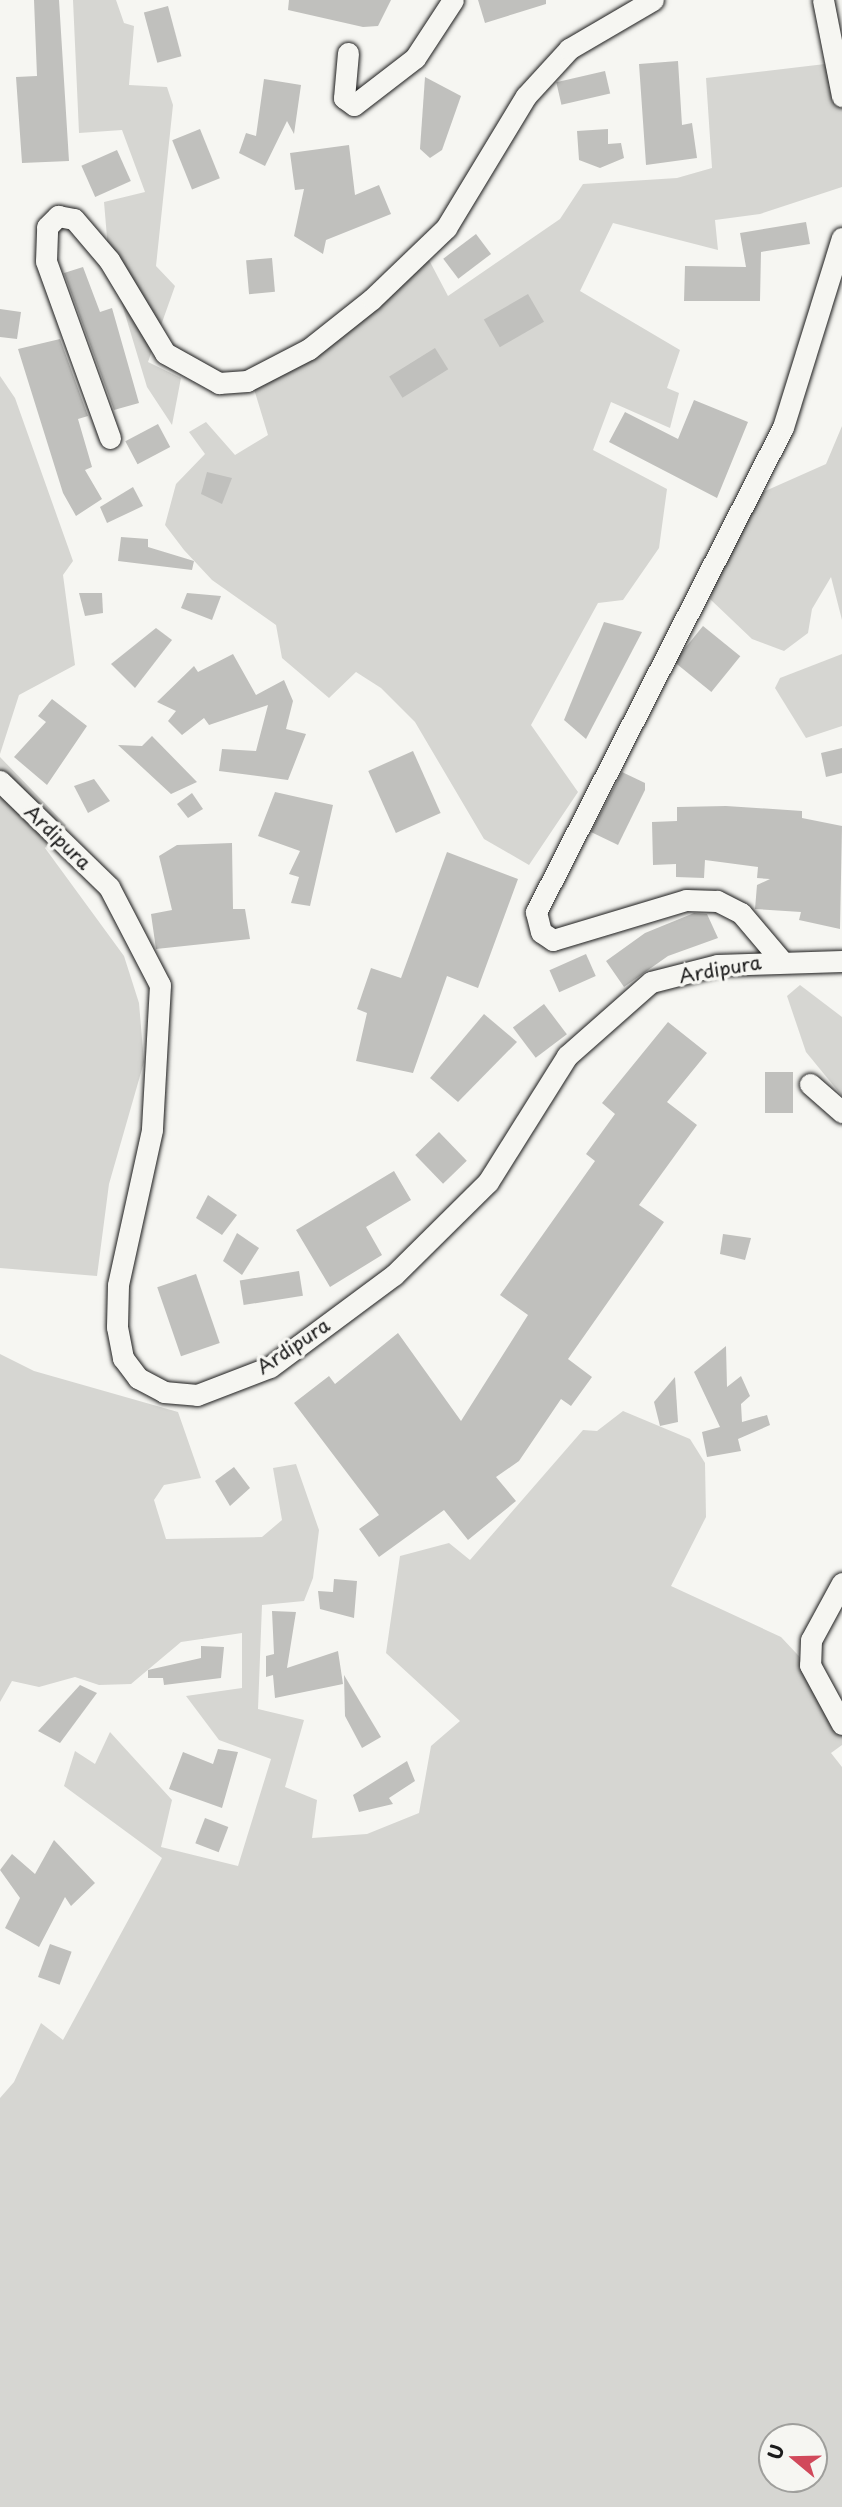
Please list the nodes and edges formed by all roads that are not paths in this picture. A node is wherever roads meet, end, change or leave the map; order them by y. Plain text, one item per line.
1 (453, 0) edge
2 (653, 0) edge
3 (823, 0) edge
4 (348, 53) dead end
5 (842, 96) edge
6 (842, 238) edge
7 (110, 438) dead end
8 (0, 781) edge
9 (780, 959) junction
10 (842, 961) edge
11 (810, 1084) dead end
12 (842, 1112) edge
13 (842, 1583) edge
14 (842, 1724) edge

1 - 4 street
2 - 7 street
3 - 5 street
6 - 9 street
8 - 9 street, Ardipura
9 - 10 street, Ardipura
11 - 12 street
13 - 14 street

